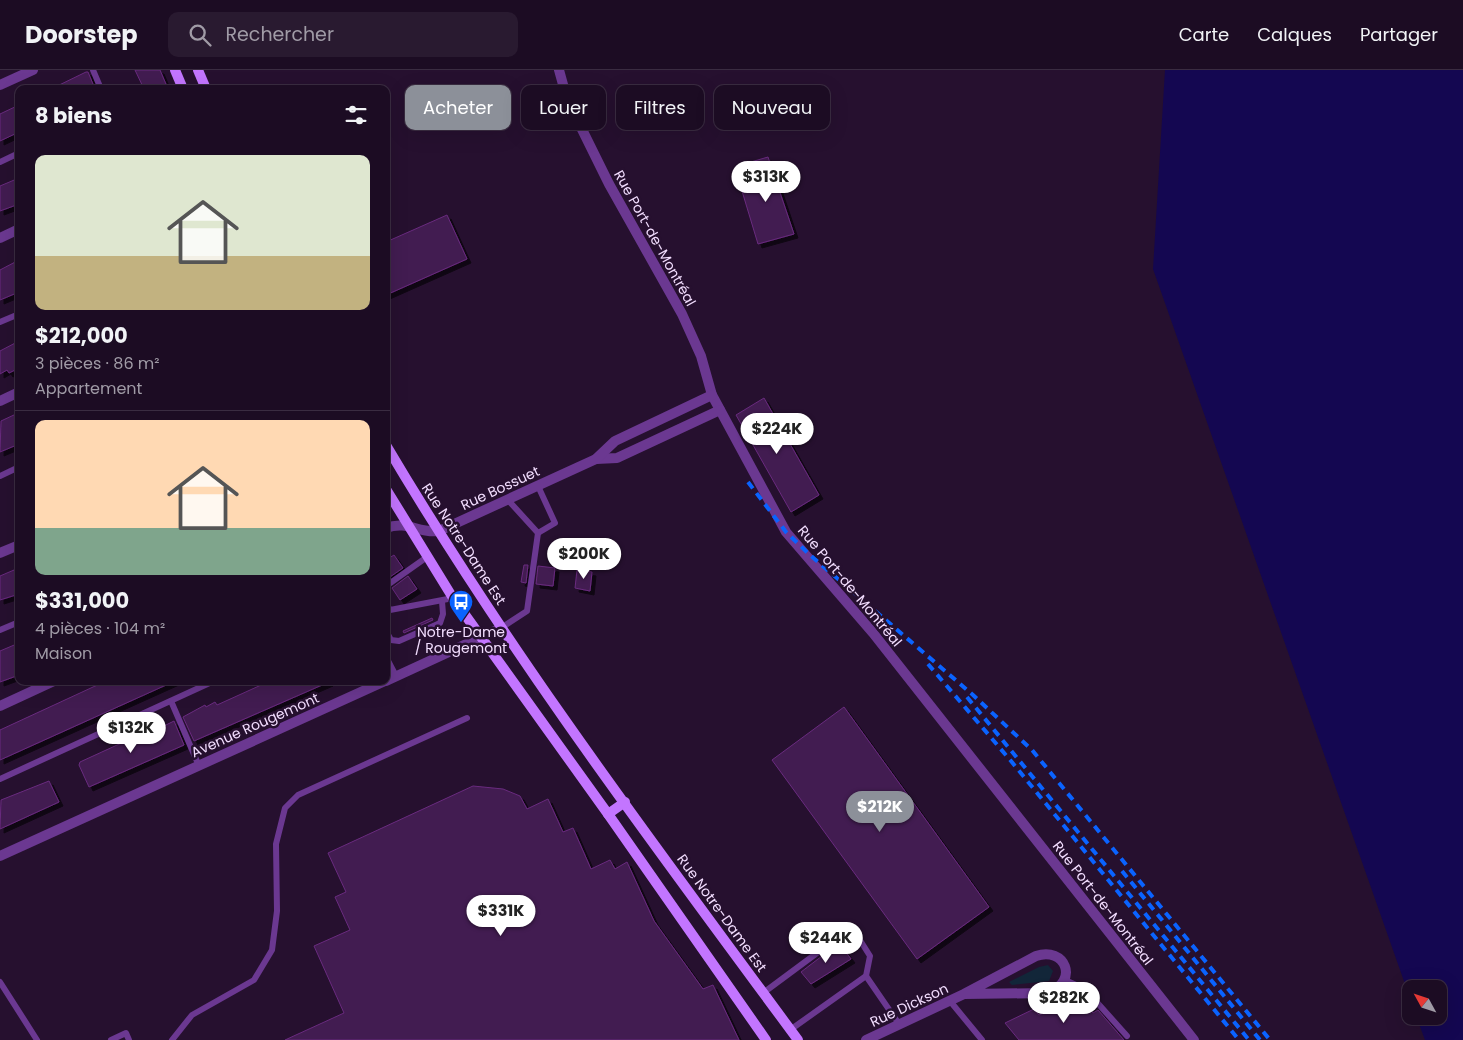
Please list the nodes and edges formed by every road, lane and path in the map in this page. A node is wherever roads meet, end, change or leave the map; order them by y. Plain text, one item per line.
1 (33, 70) edge
2 (93, 70) edge
3 (175, 70) edge
4 (198, 70) edge
5 (559, 70) edge
6 (0, 85) edge
7 (99, 85) edge
8 (181, 85) edge
9 (204, 85) edge
10 (15, 156) edge
11 (0, 162) edge
12 (15, 232) edge
13 (0, 238) edge
14 (15, 316) edge
15 (0, 322) edge
16 (15, 394) edge
17 (712, 395) junction
18 (0, 401) edge
19 (720, 410) junction
20 (390, 451) edge
21 (596, 459) junction
22 (15, 469) edge
23 (0, 476) edge
24 (538, 486) junction
25 (390, 496) edge
26 (508, 500) junction
27 (407, 525) junction
28 (390, 527) edge
29 (439, 531) junction
30 (538, 533) junction
31 (15, 547) edge
32 (0, 553) edge
33 (427, 557) junction
34 (390, 583) edge
35 (454, 598) junction
36 (442, 601) junction
37 (390, 609) edge
38 (15, 624) edge
39 (501, 628) junction
40 (0, 630) edge
41 (390, 638) edge
42 (481, 638) junction
43 (390, 680) edge
44 (45, 685) edge
45 (205, 685) edge
46 (378, 685) edge
47 (170, 701) junction
48 (0, 706) edge
49 (467, 718) dead end
50 (199, 766) junction
51 (0, 779) edge
52 (625, 802) junction
53 (608, 814) junction
54 (0, 856) edge
55 (866, 976) junction
56 (1065, 980) junction
57 (0, 982) edge
58 (763, 993) junction
59 (964, 994) junction
60 (950, 1000) junction
61 (899, 1024) junction
62 (790, 1030) junction
63 (1127, 1036) dead end
64 (37, 1040) edge
65 (111, 1040) edge
66 (129, 1040) edge
67 (172, 1040) edge
68 (766, 1040) edge
69 (798, 1040) edge
70 (866, 1040) edge
71 (982, 1040) edge
72 (1194, 1040) edge

1 - 6 street
2 - 7 lane
3 - 8 main road
4 - 9 main road
5 - 17 street, Rue Port-de-Montréal
10 - 11 lane
12 - 13 street
14 - 15 lane
16 - 18 street
17 - 19 street, Rue Port-de-Montréal
17 - 21 street, Rue Bossuet
19 - 21 street, Rue Bossuet
19 - 72 street, Rue Port-de-Montréal
20 - 29 main road, Rue Notre-Dame Est
21 - 24 street, Rue Bossuet
22 - 23 lane
24 - 26 street, Rue Bossuet
24 - 30 lane
25 - 27 main road
26 - 29 street, Rue Bossuet
26 - 30 lane
27 - 28 street
27 - 29 street
27 - 33 main road
29 - 39 main road, Rue Notre-Dame Est
30 - 39 lane
31 - 32 street
33 - 34 lane
33 - 35 main road
35 - 36 lane
35 - 42 main road
36 - 37 lane
36 - 41 lane
38 - 40 lane
39 - 42 street, Avenue Rougemont
39 - 52 main road, Rue Notre-Dame Est
42 - 43 street, Avenue Rougemont
42 - 53 main road
44 - 48 street
45 - 47 lane
46 - 50 street, Avenue Rougemont
47 - 50 lane
47 - 51 lane
49 - 67 lane
50 - 54 street, Avenue Rougemont
52 - 53 main road
52 - 58 main road, Rue Notre-Dame Est
53 - 68 main road
55 - 58 lane
55 - 61 lane
55 - 62 lane
56 - 59 street, Rue Dickson
56 - 59 street, Rue Dickson
56 - 63 lane
57 - 64 lane
58 - 62 main road, Rue Notre-Dame Est
59 - 60 street, Rue Dickson
60 - 61 street, Rue Dickson
60 - 71 lane
61 - 70 street, Rue Dickson
62 - 69 main road, Rue Notre-Dame Est
65 - 66 lane

